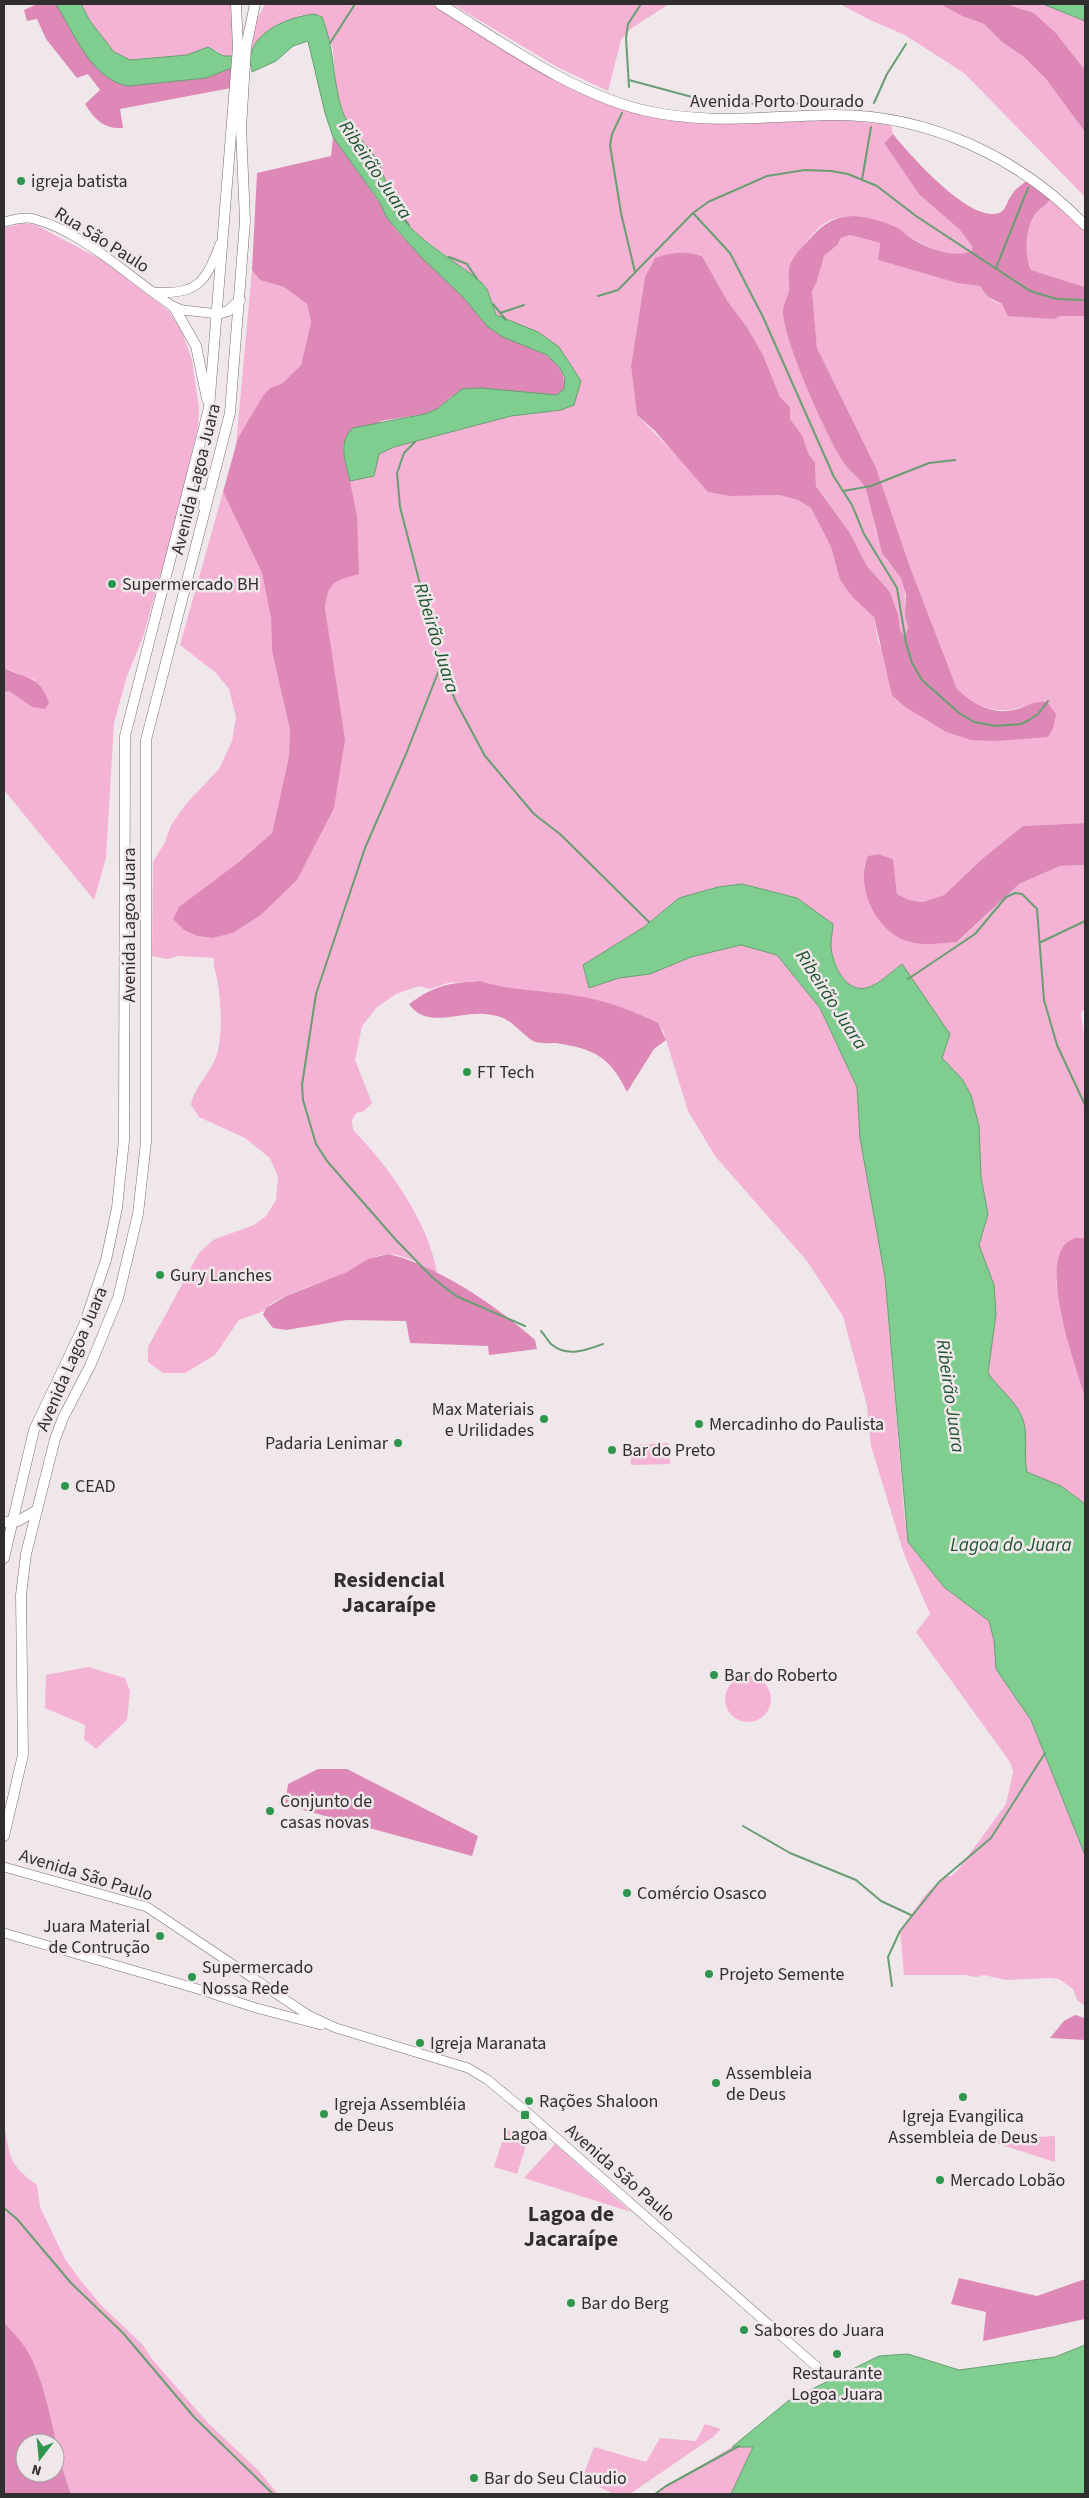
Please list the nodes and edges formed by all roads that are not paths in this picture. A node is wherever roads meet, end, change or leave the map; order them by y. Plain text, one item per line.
1 (236, 4) edge
2 (255, 4) edge
3 (440, 4) edge
4 (242, 47) junction
5 (240, 82) junction
6 (4, 222) edge
7 (1085, 225) edge
8 (222, 239) junction
9 (154, 292) junction
10 (240, 300) junction
11 (174, 307) junction
12 (218, 314) junction
13 (209, 408) junction
14 (186, 498) junction
15 (199, 536) junction
16 (37, 1510) junction
17 (8, 1522) edge
18 (5, 1545) edge
19 (4, 1558) edge
20 (4, 1836) edge
21 (4, 1867) edge
22 (4, 1933) edge
23 (336, 2028) junction
24 (817, 2367) dead end

1 - 4 main road, Avenida Lagoa Juara
2 - 4 main road, Avenida Lagoa Juara
3 - 7 main road, Avenida Porto Dourado
4 - 5 main road, Avenida Lagoa Juara
5 - 8 main road, Avenida Lagoa Juara
5 - 10 main road, Avenida Lagoa Juara
6 - 9 street, Rua São Paulo
8 - 9 street, Rua São Paulo
8 - 12 main road, Avenida Lagoa Juara
9 - 11 street, Rua São Paulo
10 - 12 main road
10 - 15 main road, Avenida Lagoa Juara
11 - 12 street, Rua São Paulo
11 - 13 main road
12 - 13 main road, Avenida Lagoa Juara
13 - 14 main road, Avenida Lagoa Juara
14 - 15 main road
14 - 17 main road, Avenida Lagoa Juara
15 - 16 main road, Avenida Lagoa Juara
16 - 17 main road
16 - 20 main road, Avenida Lagoa Juara
17 - 18 main road, Avenida Lagoa Juara
18 - 19 main road, Avenida Lagoa Juara
21 - 23 street, Avenida São Paulo
22 - 23 street
23 - 24 street, Avenida São Paulo

